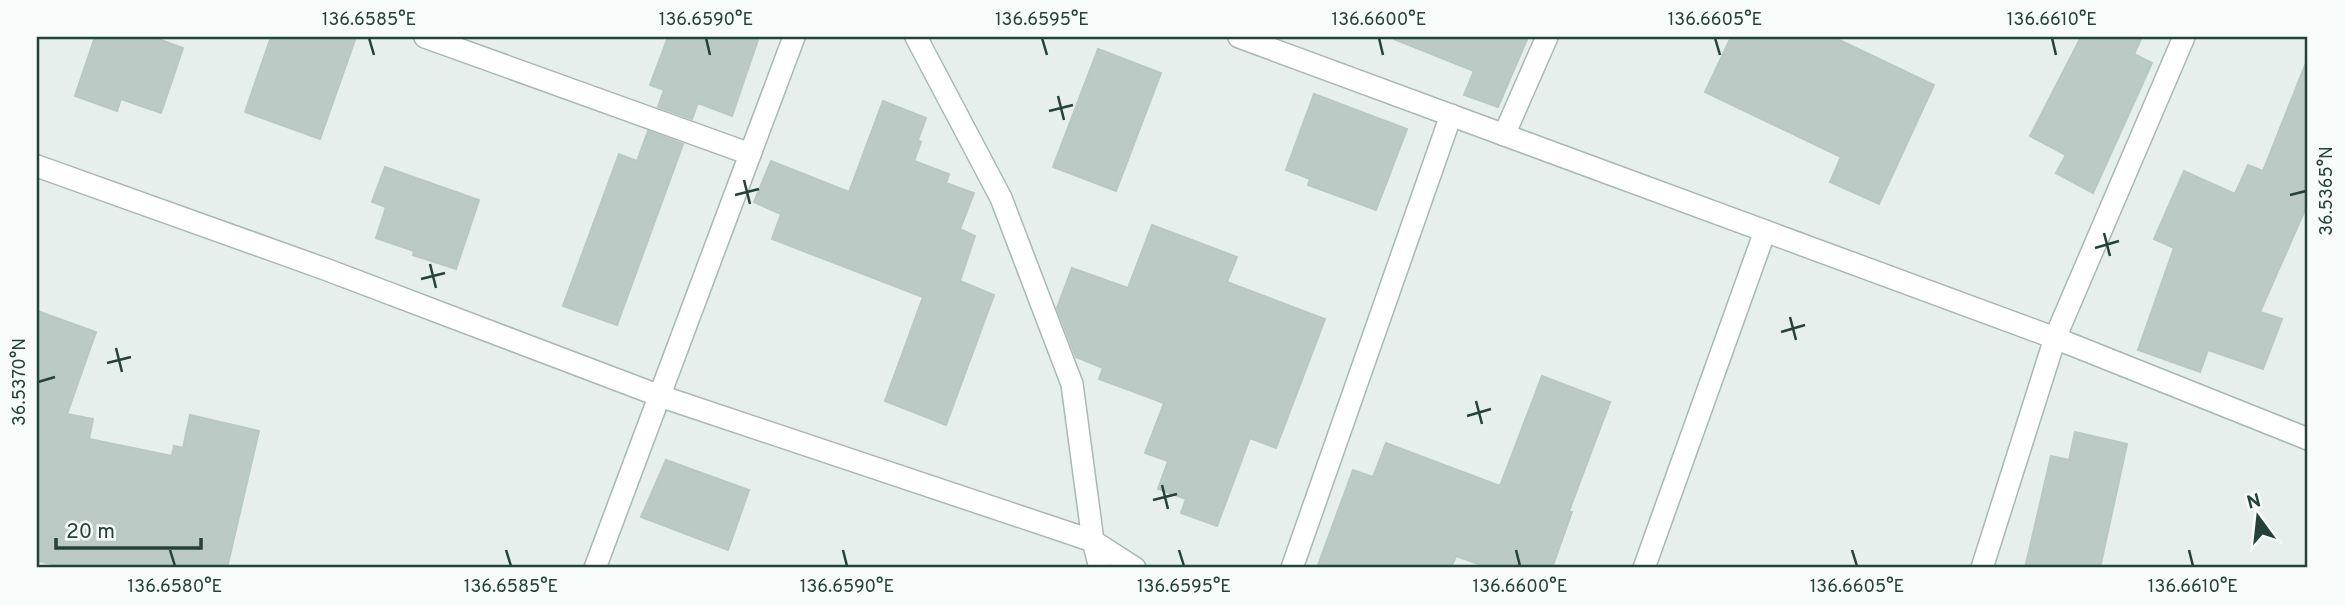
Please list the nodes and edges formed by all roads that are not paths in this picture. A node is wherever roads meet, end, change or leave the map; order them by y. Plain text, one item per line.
1 (425, 37) edge
2 (794, 37) edge
3 (916, 37) edge
4 (1239, 37) edge
5 (1547, 37) edge
6 (2184, 37) edge
7 (1451, 115) junction
8 (1504, 135) junction
9 (750, 154) junction
10 (37, 166) edge
11 (1765, 231) junction
12 (2055, 338) junction
13 (660, 396) junction
14 (2308, 439) edge
15 (1093, 541) junction
16 (595, 568) edge
17 (1100, 568) edge
18 (1135, 568) edge
19 (1292, 568) edge
20 (1644, 568) edge
21 (1982, 568) edge

1 - 9 street
2 - 9 street
3 - 15 street
4 - 7 street
5 - 8 street
6 - 12 street
7 - 8 street
7 - 19 street
8 - 11 street
9 - 13 street
10 - 13 street
11 - 12 street
11 - 20 street
12 - 14 street
12 - 21 street
13 - 15 street
13 - 16 street
15 - 17 street
15 - 18 street

